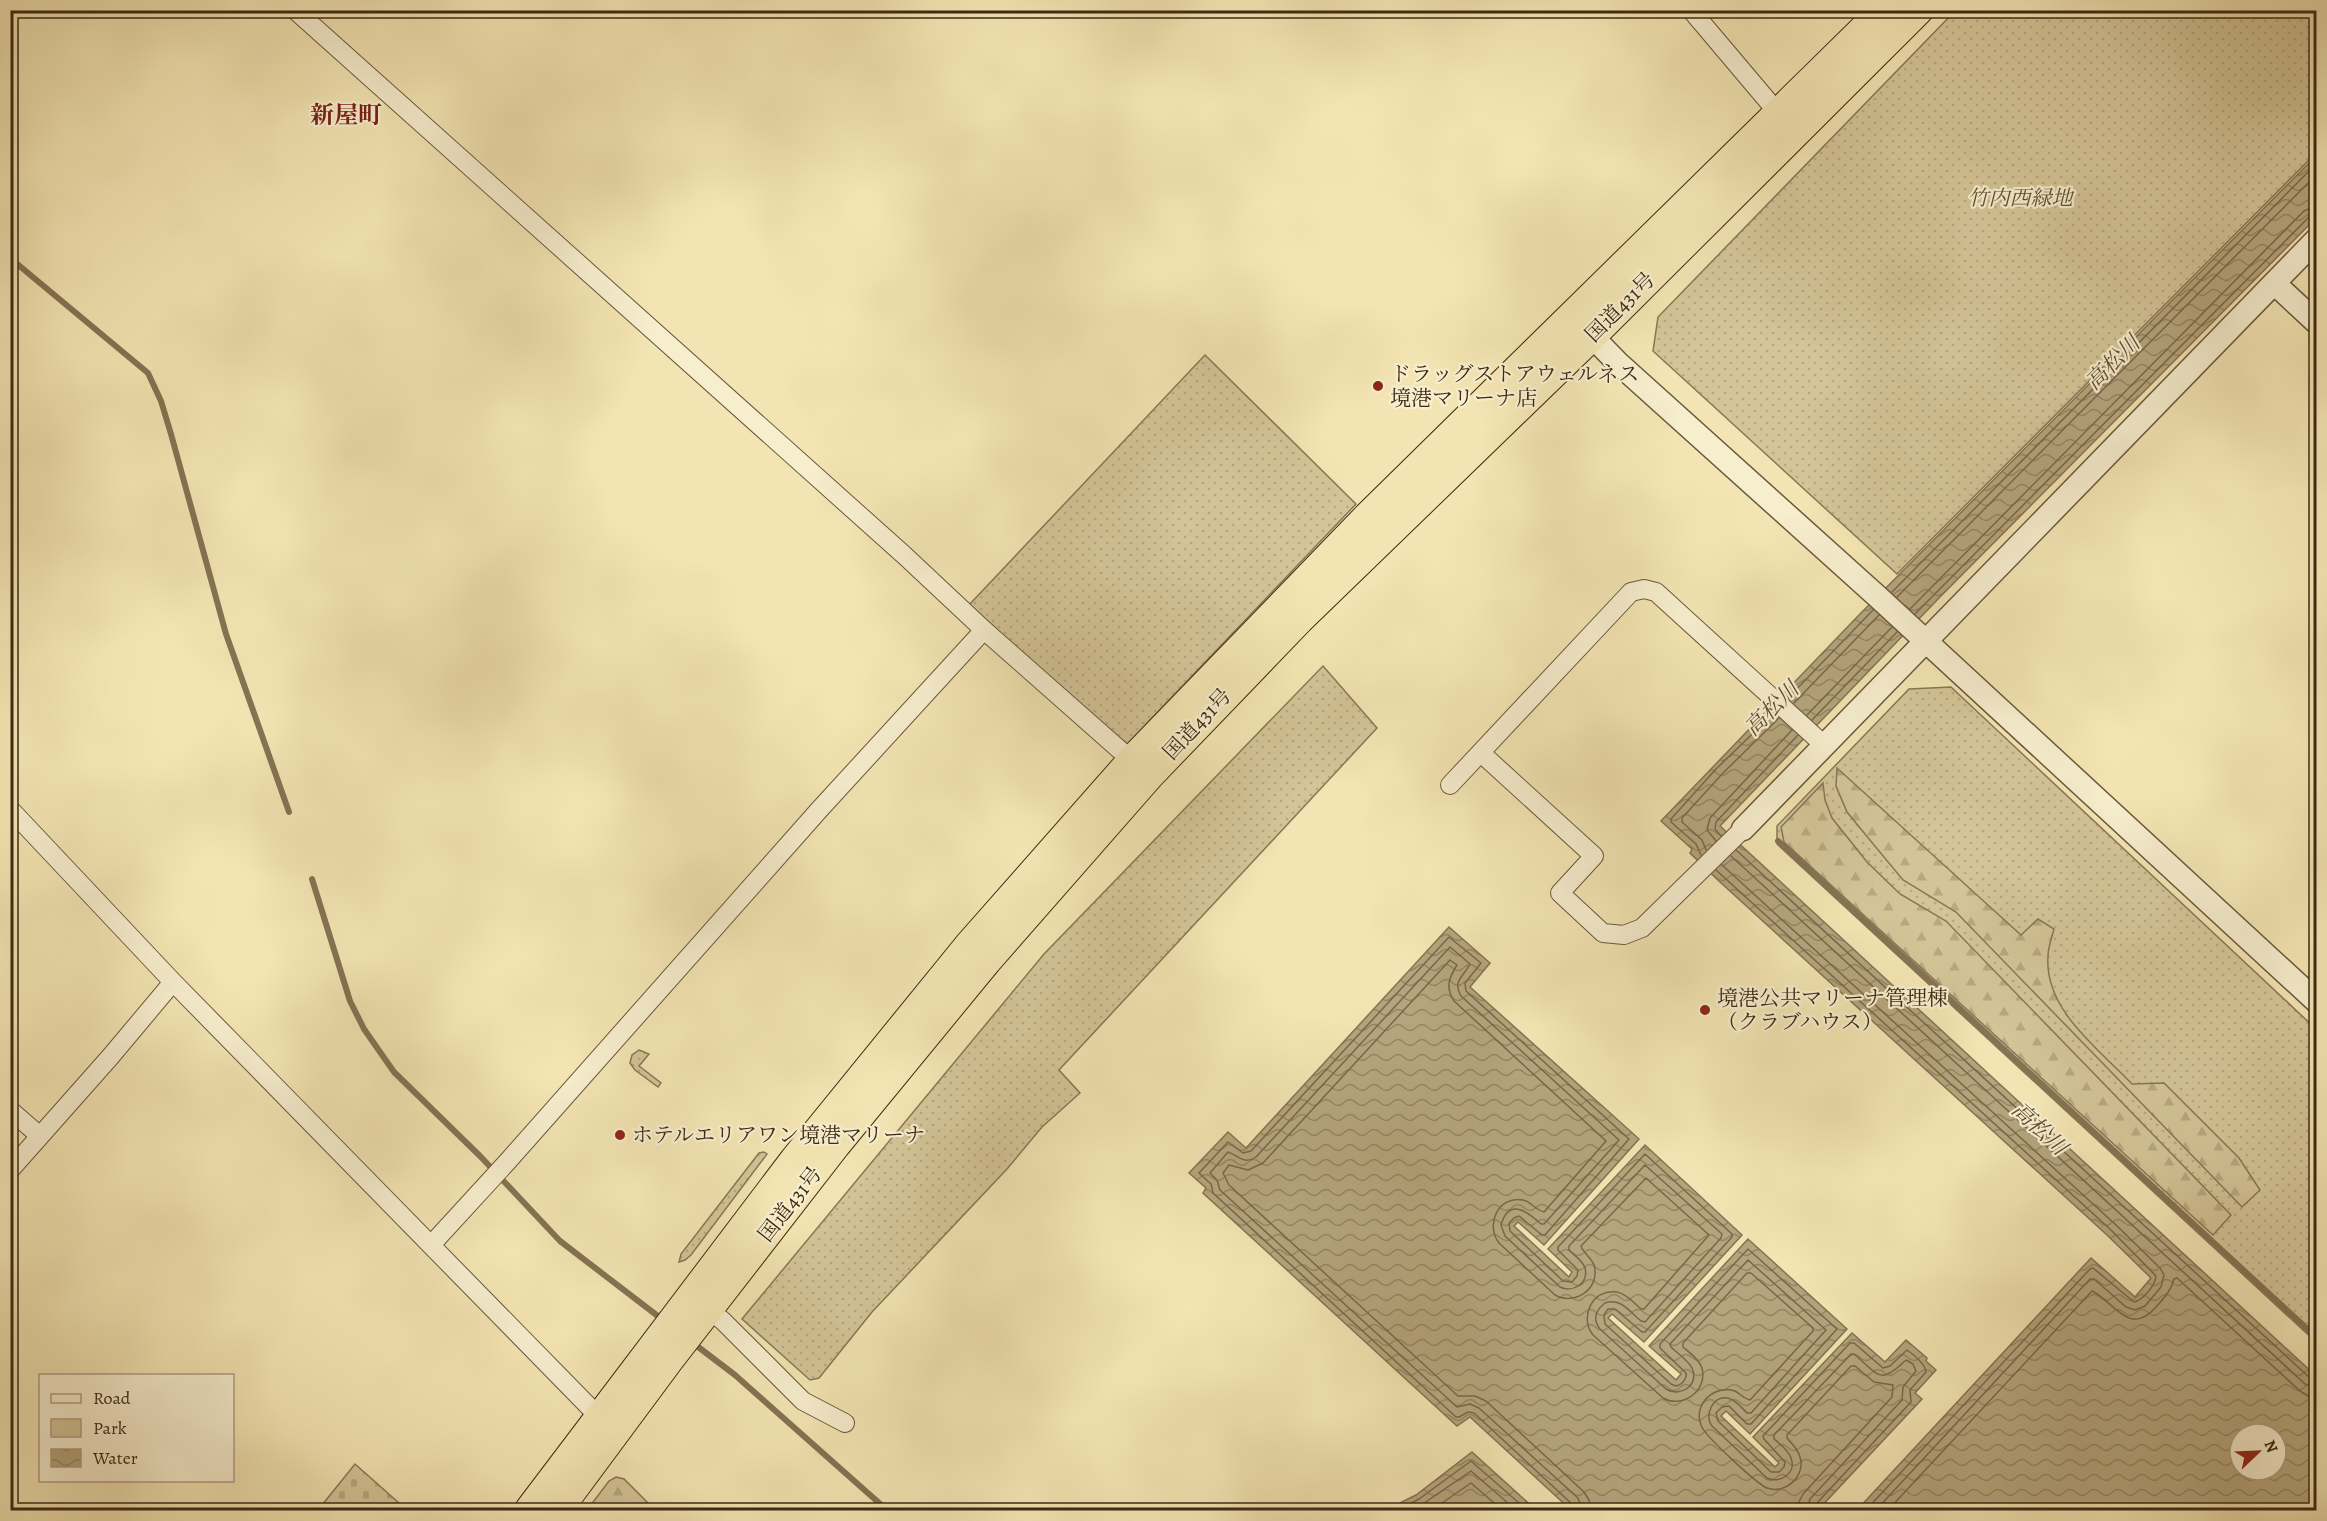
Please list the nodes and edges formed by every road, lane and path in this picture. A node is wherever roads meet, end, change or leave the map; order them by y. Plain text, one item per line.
1 (295, 10) edge
2 (1691, 10) edge
3 (1884, 10) edge
4 (1918, 10) edge
5 (1778, 113) junction
6 (2316, 240) edge
7 (2274, 283) junction
8 (2316, 322) edge
9 (1582, 326) junction
10 (984, 630) junction
11 (1918, 634) junction
12 (1817, 739) junction
13 (1481, 753) junction
14 (1141, 768) junction
15 (1450, 785) dead end
16 (10, 809) edge
17 (1739, 832) joint
18 (173, 982) junction
19 (2316, 1001) edge
20 (10, 1110) edge
21 (40, 1136) junction
22 (10, 1170) edge
23 (431, 1245) junction
24 (698, 1311) junction
25 (845, 1424) dead end
26 (607, 1425) junction
27 (530, 1510) edge
28 (558, 1510) edge

1 - 10 street
2 - 5 street
3 - 5 highway, 国道431号
4 - 9 highway, 国道431号
5 - 9 highway, 国道431号
6 - 7 street
7 - 8 street
7 - 11 street
9 - 11 street
9 - 14 highway, 国道431号
10 - 14 street
10 - 23 street
11 - 12 street
11 - 19 street
12 - 13 street
12 - 17 street
13 - 15 street
13 - 17 street
14 - 24 highway, 国道431号
16 - 18 street
18 - 21 street
18 - 23 street
20 - 21 street
21 - 22 street
23 - 26 street
24 - 25 street
24 - 26 highway, 国道431号
26 - 27 highway, 国道431号
26 - 28 highway, 国道431号

